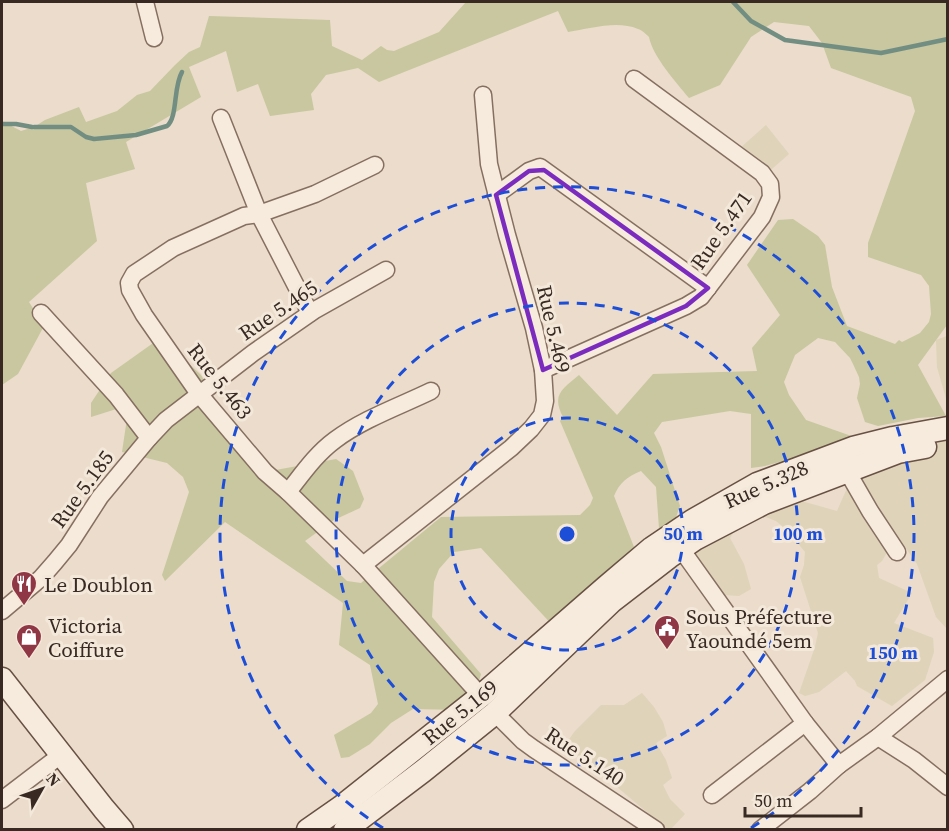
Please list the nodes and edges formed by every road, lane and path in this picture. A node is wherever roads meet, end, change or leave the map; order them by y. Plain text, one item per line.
1 (145, 2) edge
2 (154, 38) dead end
3 (634, 79) dead end
4 (483, 95) dead end
5 (221, 118) dead end
6 (375, 165) dead end
7 (496, 195) junction
8 (259, 214) junction
9 (386, 270) dead end
10 (708, 288) junction
11 (41, 313) dead end
12 (310, 314) junction
13 (543, 370) junction
14 (431, 391) dead end
15 (199, 394) junction
16 (948, 428) edge
17 (149, 438) junction
18 (948, 443) edge
19 (847, 471) junction
20 (288, 492) junction
21 (681, 549) junction
22 (897, 552) dead end
23 (363, 565) junction
24 (609, 594) junction
25 (2, 611) edge
26 (2, 679) edge
27 (948, 679) edge
28 (2, 698) edge
29 (488, 705) junction
30 (805, 723) junction
31 (878, 737) junction
32 (53, 761) junction
33 (838, 765) junction
34 (948, 787) edge
35 (712, 795) dead end
36 (2, 800) edge
37 (355, 827) edge
38 (768, 827) edge
39 (108, 830) edge
40 (122, 830) edge
41 (308, 830) edge
42 (656, 830) edge

1 - 2 street
3 - 10 street, Rue 5.471
4 - 7 street, Rue 5.469
5 - 8 street
6 - 8 street, Rue 5.463
7 - 10 street
7 - 13 street, Rue 5.469
8 - 12 street
8 - 15 street, Rue 5.463
9 - 12 street, Rue 5.465
10 - 13 street, Rue 5.471
11 - 17 street
12 - 15 street, Rue 5.465
13 - 23 street, Rue 5.469
14 - 20 street
15 - 17 street, Rue 5.185
15 - 20 street, Rue 5.463
16 - 24 main road, Rue 5.328
17 - 25 street, Rue 5.185
18 - 19 main road, Rue 5.328
19 - 21 main road, Rue 5.328
19 - 22 street
20 - 23 street, Rue 5.463
21 - 24 main road, Rue 5.328
21 - 30 street
23 - 29 street, Rue 5.463
24 - 29 main road, Rue 5.169
26 - 40 main road
27 - 31 street
28 - 32 main road
29 - 37 main road, Rue 5.169
29 - 41 main road, Rue 5.169
29 - 42 street, Rue 5.140
30 - 33 street
30 - 35 street
31 - 33 street
31 - 34 street
32 - 36 street
32 - 39 main road
33 - 38 street

